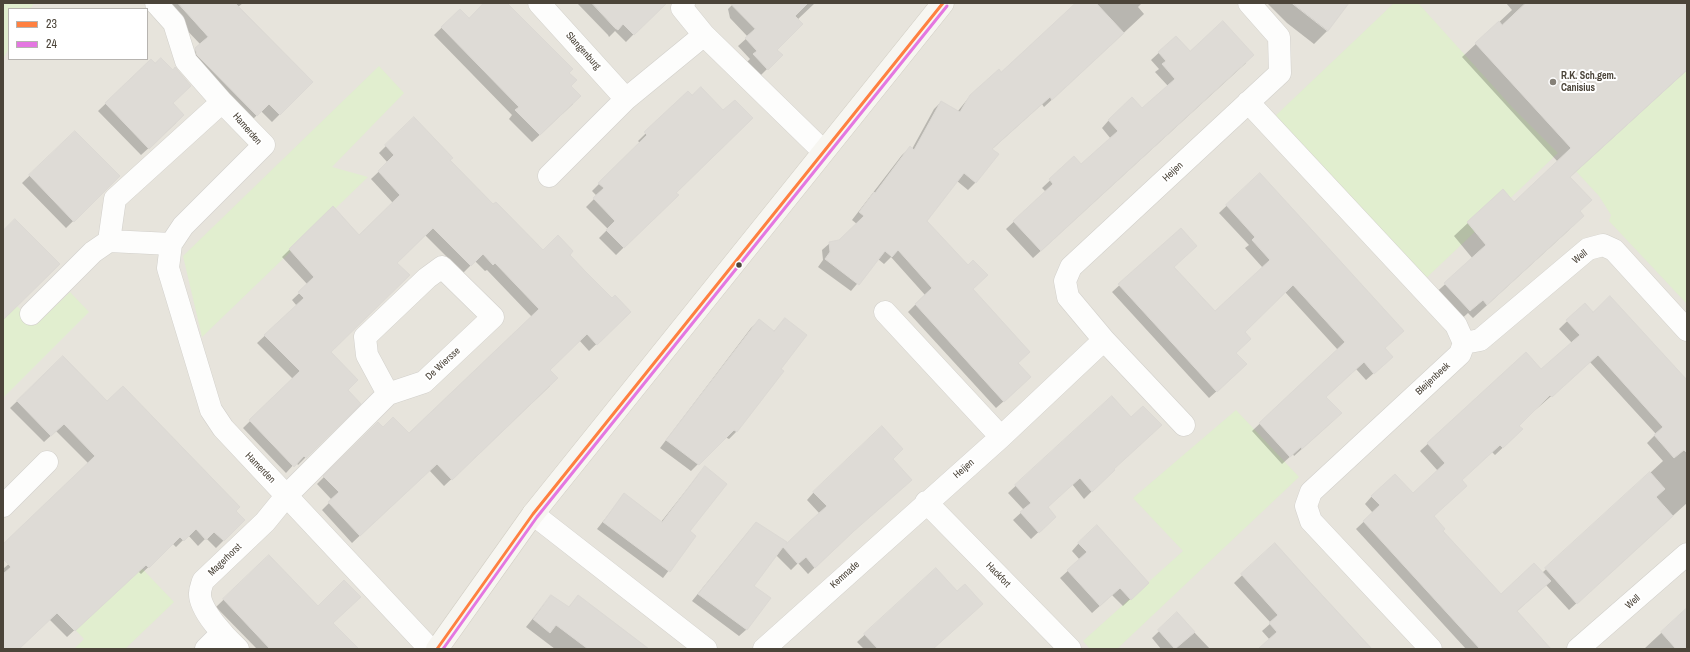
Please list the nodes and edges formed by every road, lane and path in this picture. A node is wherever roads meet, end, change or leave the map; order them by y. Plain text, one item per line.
1 (156, 3) edge
2 (539, 3) edge
3 (684, 3) edge
4 (943, 3) edge
5 (1249, 3) edge
6 (704, 35) junction
7 (626, 99) junction
8 (222, 102) junction
9 (1248, 102) junction
10 (823, 151) junction
11 (549, 176) dead end
12 (109, 241) junction
13 (171, 244) junction
14 (885, 312) dead end
15 (31, 314) dead end
16 (1687, 330) edge
17 (1104, 340) junction
18 (1464, 343) junction
19 (388, 394) junction
20 (1184, 425) dead end
21 (1001, 437) junction
22 (47, 462) dead end
23 (286, 495) junction
24 (926, 502) junction
25 (3, 506) edge
26 (533, 514) junction
27 (1687, 554) edge
28 (222, 633) junction
29 (206, 649) edge
30 (238, 649) edge
31 (430, 649) edge
32 (437, 649) edge
33 (706, 649) edge
34 (764, 649) edge
35 (1070, 649) edge
36 (1431, 649) edge
37 (1578, 649) edge

1 - 8 street, Hamerden
2 - 7 street, Slangenburg
3 - 6 street
4 - 10 street
5 - 9 street, Heijen
6 - 7 street
6 - 10 street
7 - 11 street
8 - 12 street
8 - 13 street, Hamerden
9 - 17 street, Heijen
9 - 18 street
10 - 26 street
12 - 13 street
12 - 15 street
13 - 23 street, Hamerden
14 - 21 street
16 - 18 street, Well
17 - 20 street, Heijen
17 - 21 street, Heijen
18 - 36 street, Bleijenbeek
19 - 19 street, De Wiersse
19 - 23 street, De Wiersse
21 - 24 street, Heijen
22 - 25 street
23 - 28 street, Magerhorst
23 - 31 street, Hamerden
24 - 34 street, Kemnade
24 - 35 street, Hackfort
26 - 32 street
26 - 33 street
27 - 37 street, Well
28 - 29 street
28 - 30 street, Magerhorst

